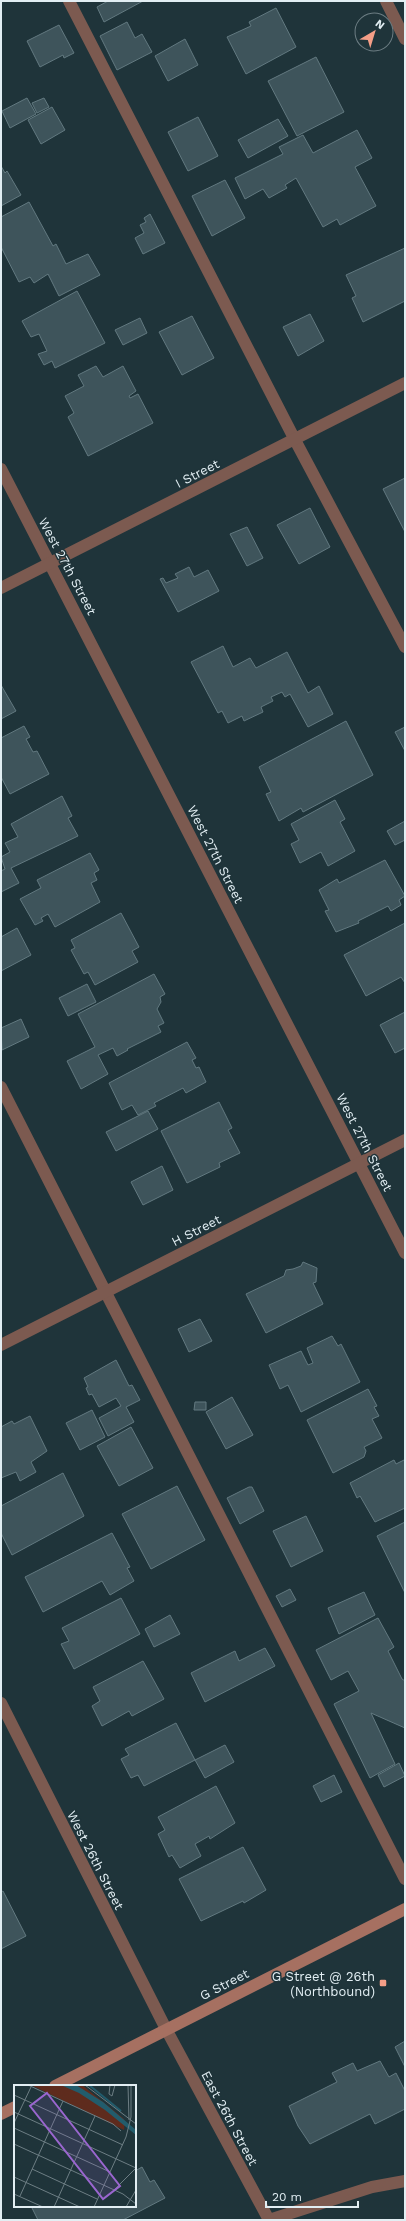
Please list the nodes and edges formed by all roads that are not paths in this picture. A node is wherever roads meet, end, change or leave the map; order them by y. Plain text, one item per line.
1 (69, 1) edge
2 (386, 1) edge
3 (405, 39) edge
4 (405, 383) edge
5 (295, 440) junction
6 (1, 469) edge
7 (51, 562) junction
8 (1, 588) edge
9 (405, 647) edge
10 (1, 1087) edge
11 (405, 1140) edge
12 (360, 1164) junction
13 (405, 1253) edge
14 (106, 1290) junction
15 (1, 1346) edge
16 (1, 1703) edge
17 (405, 1879) edge
18 (405, 1909) edge
19 (166, 2029) junction
20 (57, 2085) edge
21 (14, 2108) edge
22 (1, 2114) edge
23 (405, 2181) edge
24 (269, 2220) edge

1 - 5 street
2 - 3 street
4 - 5 street, I Street
5 - 7 street, I Street
5 - 9 street
6 - 7 street, West 27th Street
7 - 8 street, I Street
7 - 12 street, West 27th Street
10 - 14 street
11 - 12 street, H Street
12 - 13 street, West 27th Street
12 - 14 street, H Street
14 - 15 street, H Street
14 - 17 street
16 - 19 street, West 26th Street
18 - 19 main road, G Street
19 - 20 main road, G Street
19 - 24 street, East 26th Street
21 - 22 main road
23 - 24 street

